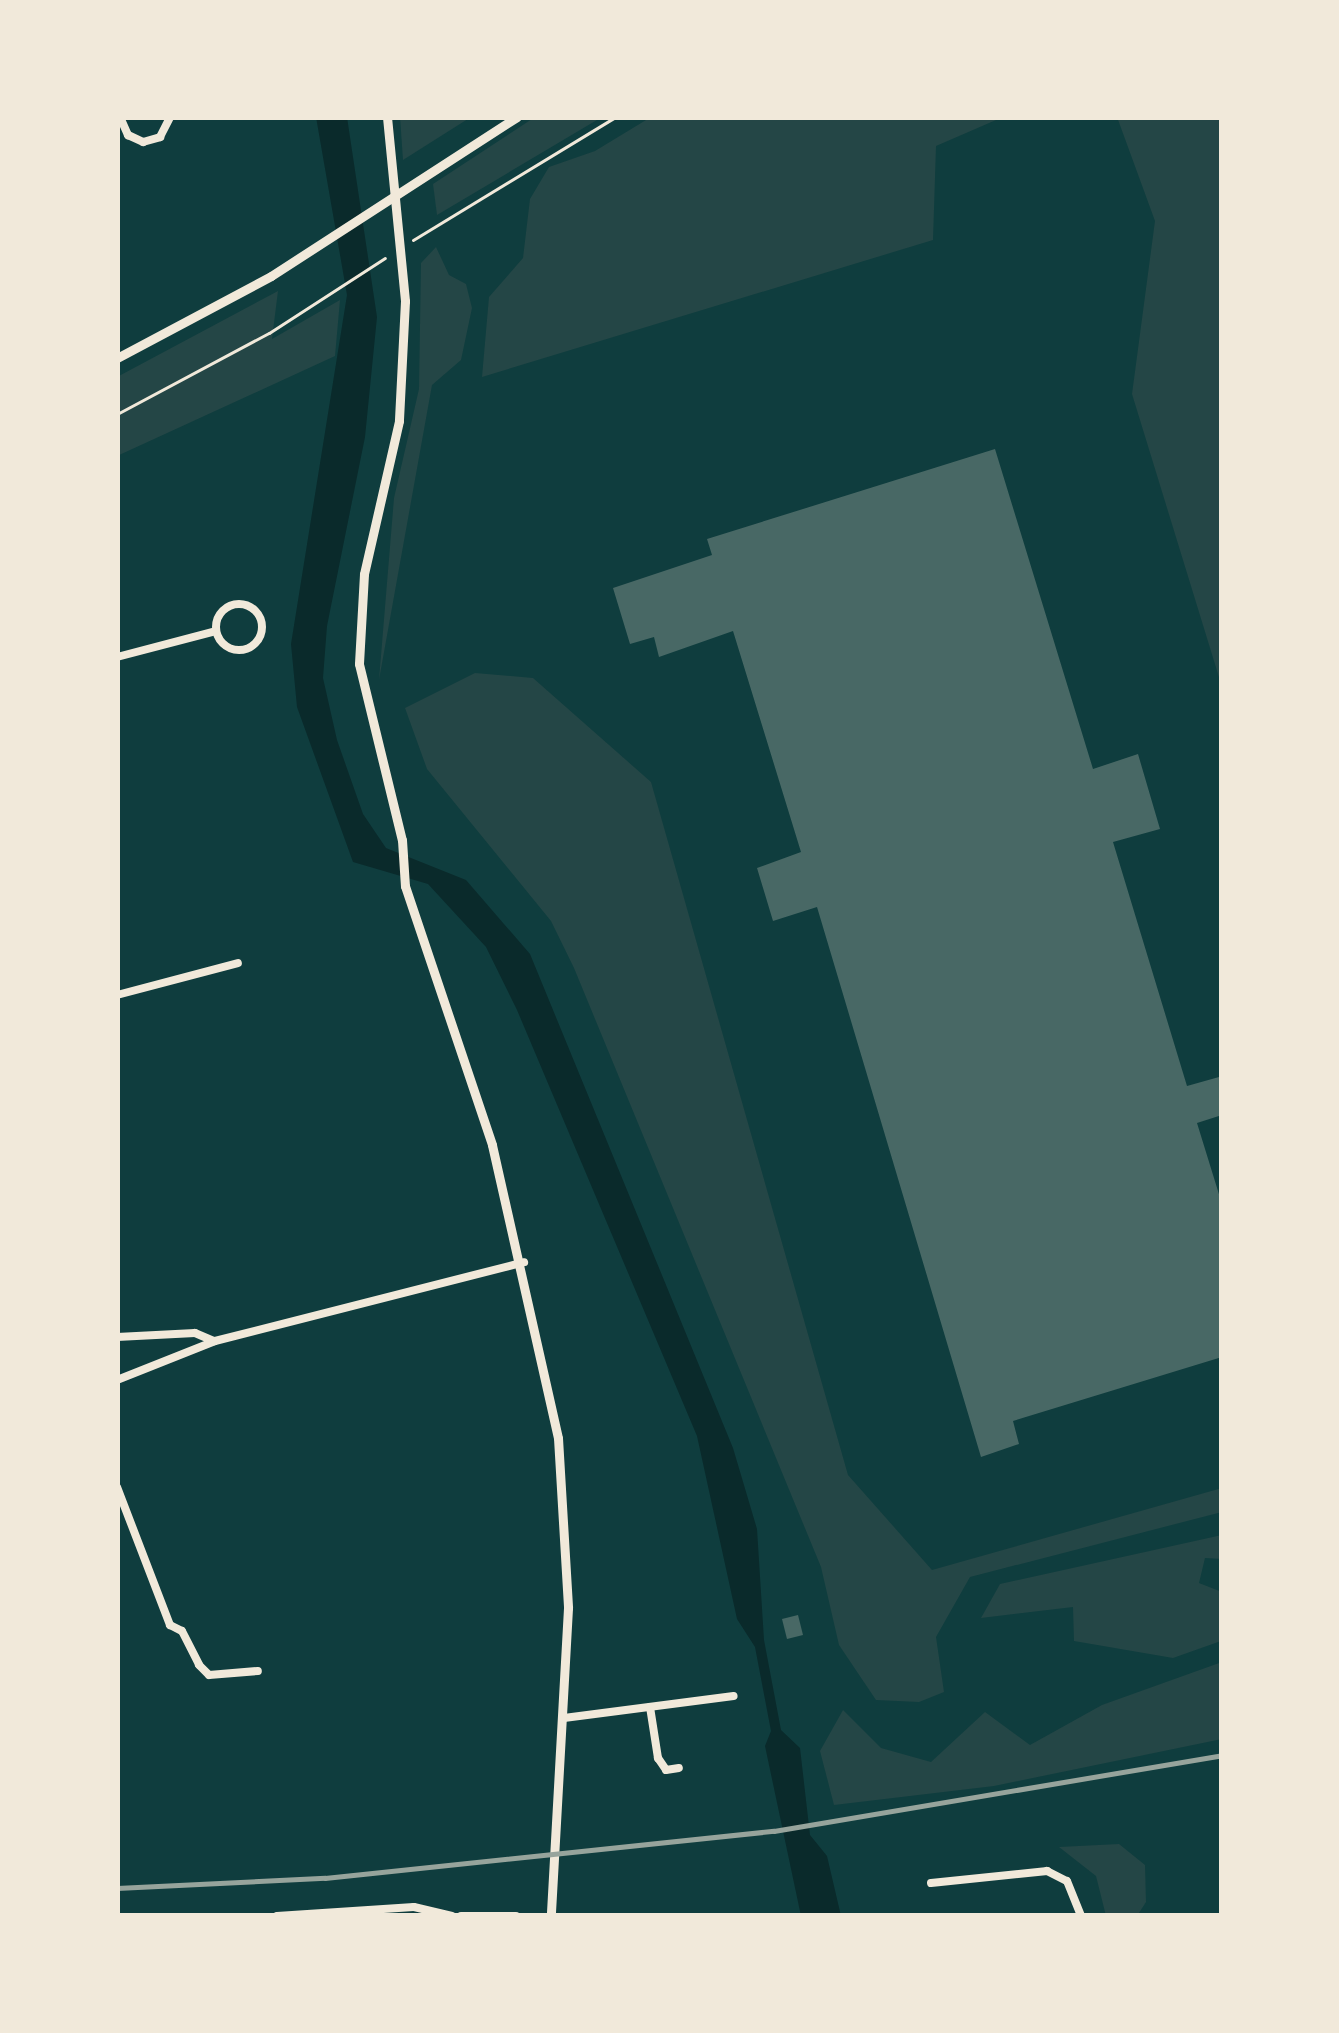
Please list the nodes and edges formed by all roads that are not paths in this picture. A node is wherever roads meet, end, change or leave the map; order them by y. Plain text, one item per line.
1 (120, 117) edge
2 (170, 117) edge
3 (387, 117) edge
4 (517, 117) edge
5 (117, 358) edge
6 (216, 631) junction
7 (117, 657) edge
8 (238, 963) dead end
9 (117, 995) edge
10 (524, 1262) junction
11 (117, 1337) edge
12 (215, 1341) junction
13 (117, 1379) edge
14 (117, 1486) edge
15 (258, 1671) dead end
16 (734, 1696) dead end
17 (650, 1707) junction
18 (564, 1718) junction
19 (679, 1768) dead end
20 (931, 1882) dead end
21 (277, 1916) edge
22 (457, 1916) edge
23 (516, 1916) edge
24 (551, 1916) edge
25 (1082, 1916) edge

1 - 2 street
3 - 10 street
4 - 5 street
6 - 6 street
6 - 7 street
8 - 9 street
10 - 12 street
10 - 18 street
11 - 12 street
12 - 13 street
14 - 15 street
16 - 17 street
17 - 18 street
17 - 19 street
18 - 24 street
20 - 25 street
21 - 22 street
22 - 23 street

